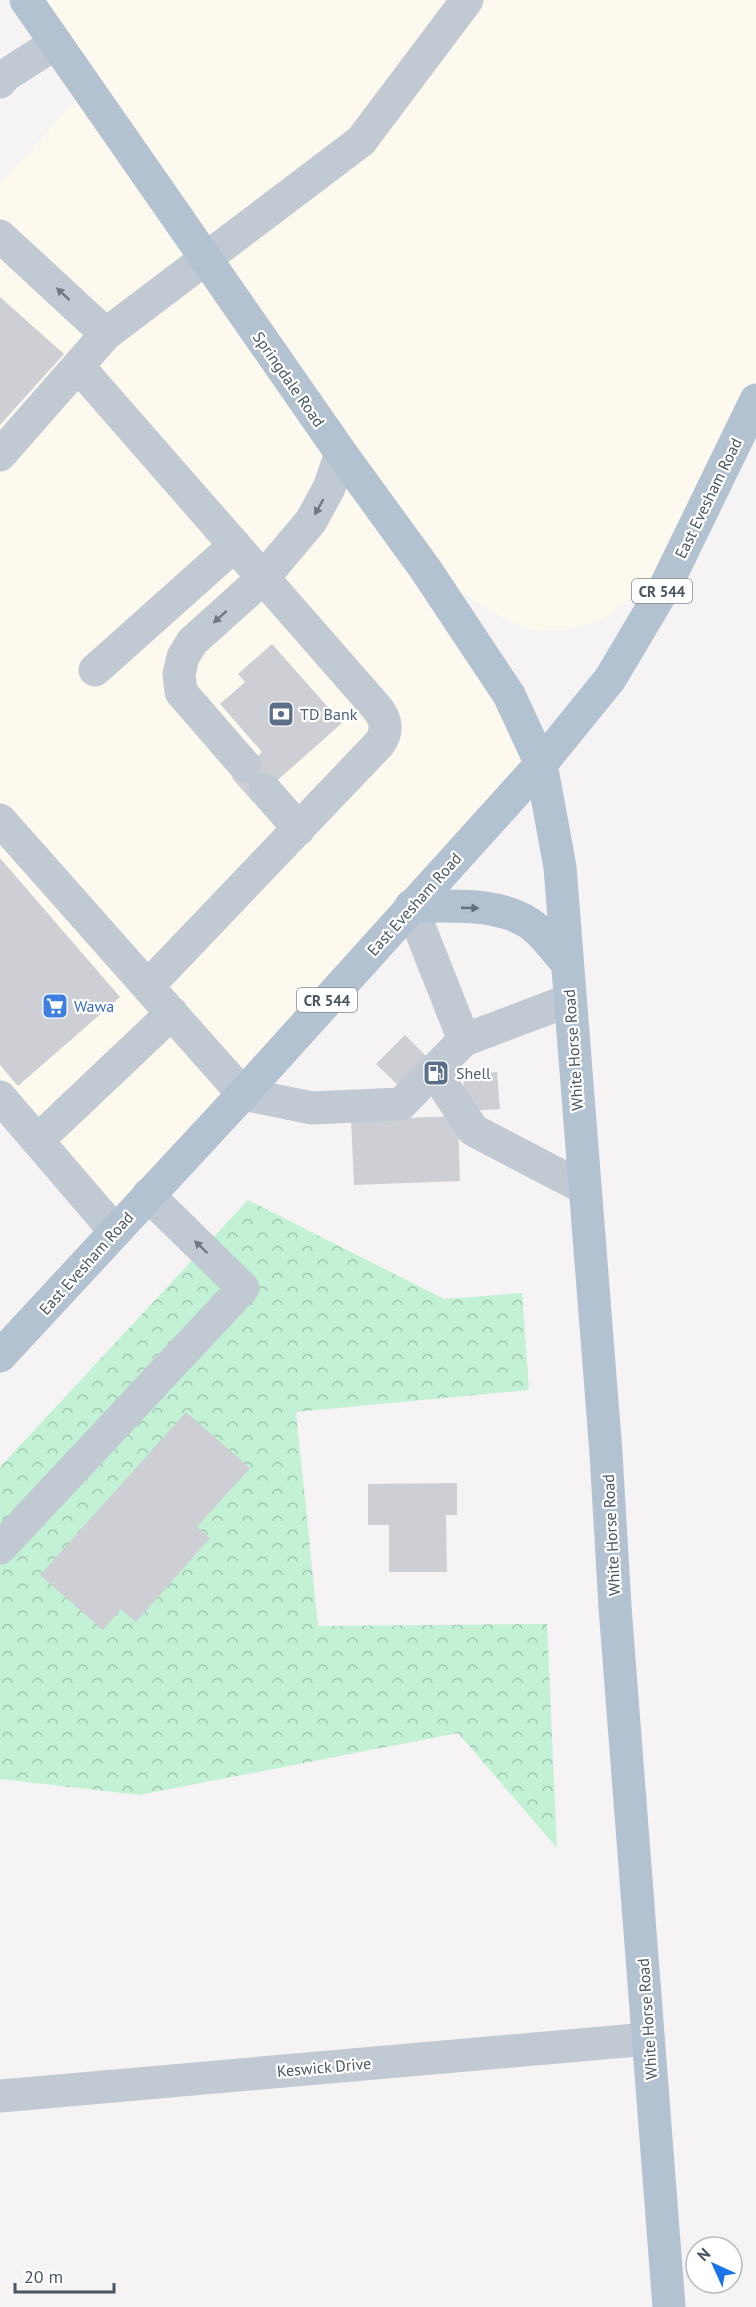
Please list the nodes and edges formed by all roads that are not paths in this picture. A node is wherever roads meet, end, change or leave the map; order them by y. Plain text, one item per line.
1 (26, 0) edge
2 (467, 0) edge
3 (56, 43) junction
4 (0, 82) edge
5 (0, 236) edge
6 (205, 259) junction
7 (106, 334) junction
8 (78, 366) junction
9 (756, 400) edge
10 (341, 453) junction
11 (0, 455) edge
12 (235, 545) junction
13 (263, 578) junction
14 (94, 670) dead end
15 (541, 764) junction
16 (0, 820) edge
17 (298, 829) junction
18 (411, 906) junction
19 (567, 963) junction
20 (148, 986) junction
21 (570, 1000) junction
22 (172, 1013) junction
23 (464, 1040) junction
24 (434, 1071) junction
25 (243, 1094) junction
26 (0, 1097) edge
27 (38, 1140) junction
28 (584, 1188) junction
29 (148, 1195) junction
30 (115, 1231) junction
31 (0, 1356) edge
32 (0, 1548) edge
33 (648, 2039) junction
34 (0, 2096) edge
35 (669, 2307) edge

1 - 3 main road, Springdale Road
2 - 6 street
3 - 4 street
3 - 6 main road, Springdale Road
7 -> 5 street
6 - 7 street
6 - 10 main road, Springdale Road
7 - 8 street
8 - 11 street
8 - 12 street
9 - 15 main road, East Evesham Road / CR 544
10 -> 13 street
10 - 15 main road, Springdale Road
12 - 13 street
12 - 14 street
13 -> 17 street
13 - 17 street
15 - 18 main road, East Evesham Road / CR 544
15 - 19 main road, White Horse Road
16 - 20 street
17 - 20 street
18 -> 19 main road
18 - 23 street
18 - 25 main road, East Evesham Road / CR 544
19 - 21 main road, White Horse Road
20 - 22 street
21 - 23 street
21 - 28 main road, White Horse Road
22 - 25 street
22 - 27 street
23 - 24 street
24 - 25 street
24 - 28 street
25 - 29 main road, East Evesham Road / CR 544
26 - 27 street
27 - 30 street
28 - 33 main road, White Horse Road
29 - 30 main road, East Evesham Road / CR 544
32 -> 29 street
30 - 31 main road, East Evesham Road / CR 544
33 - 34 street, Keswick Drive
33 - 35 main road, White Horse Road

